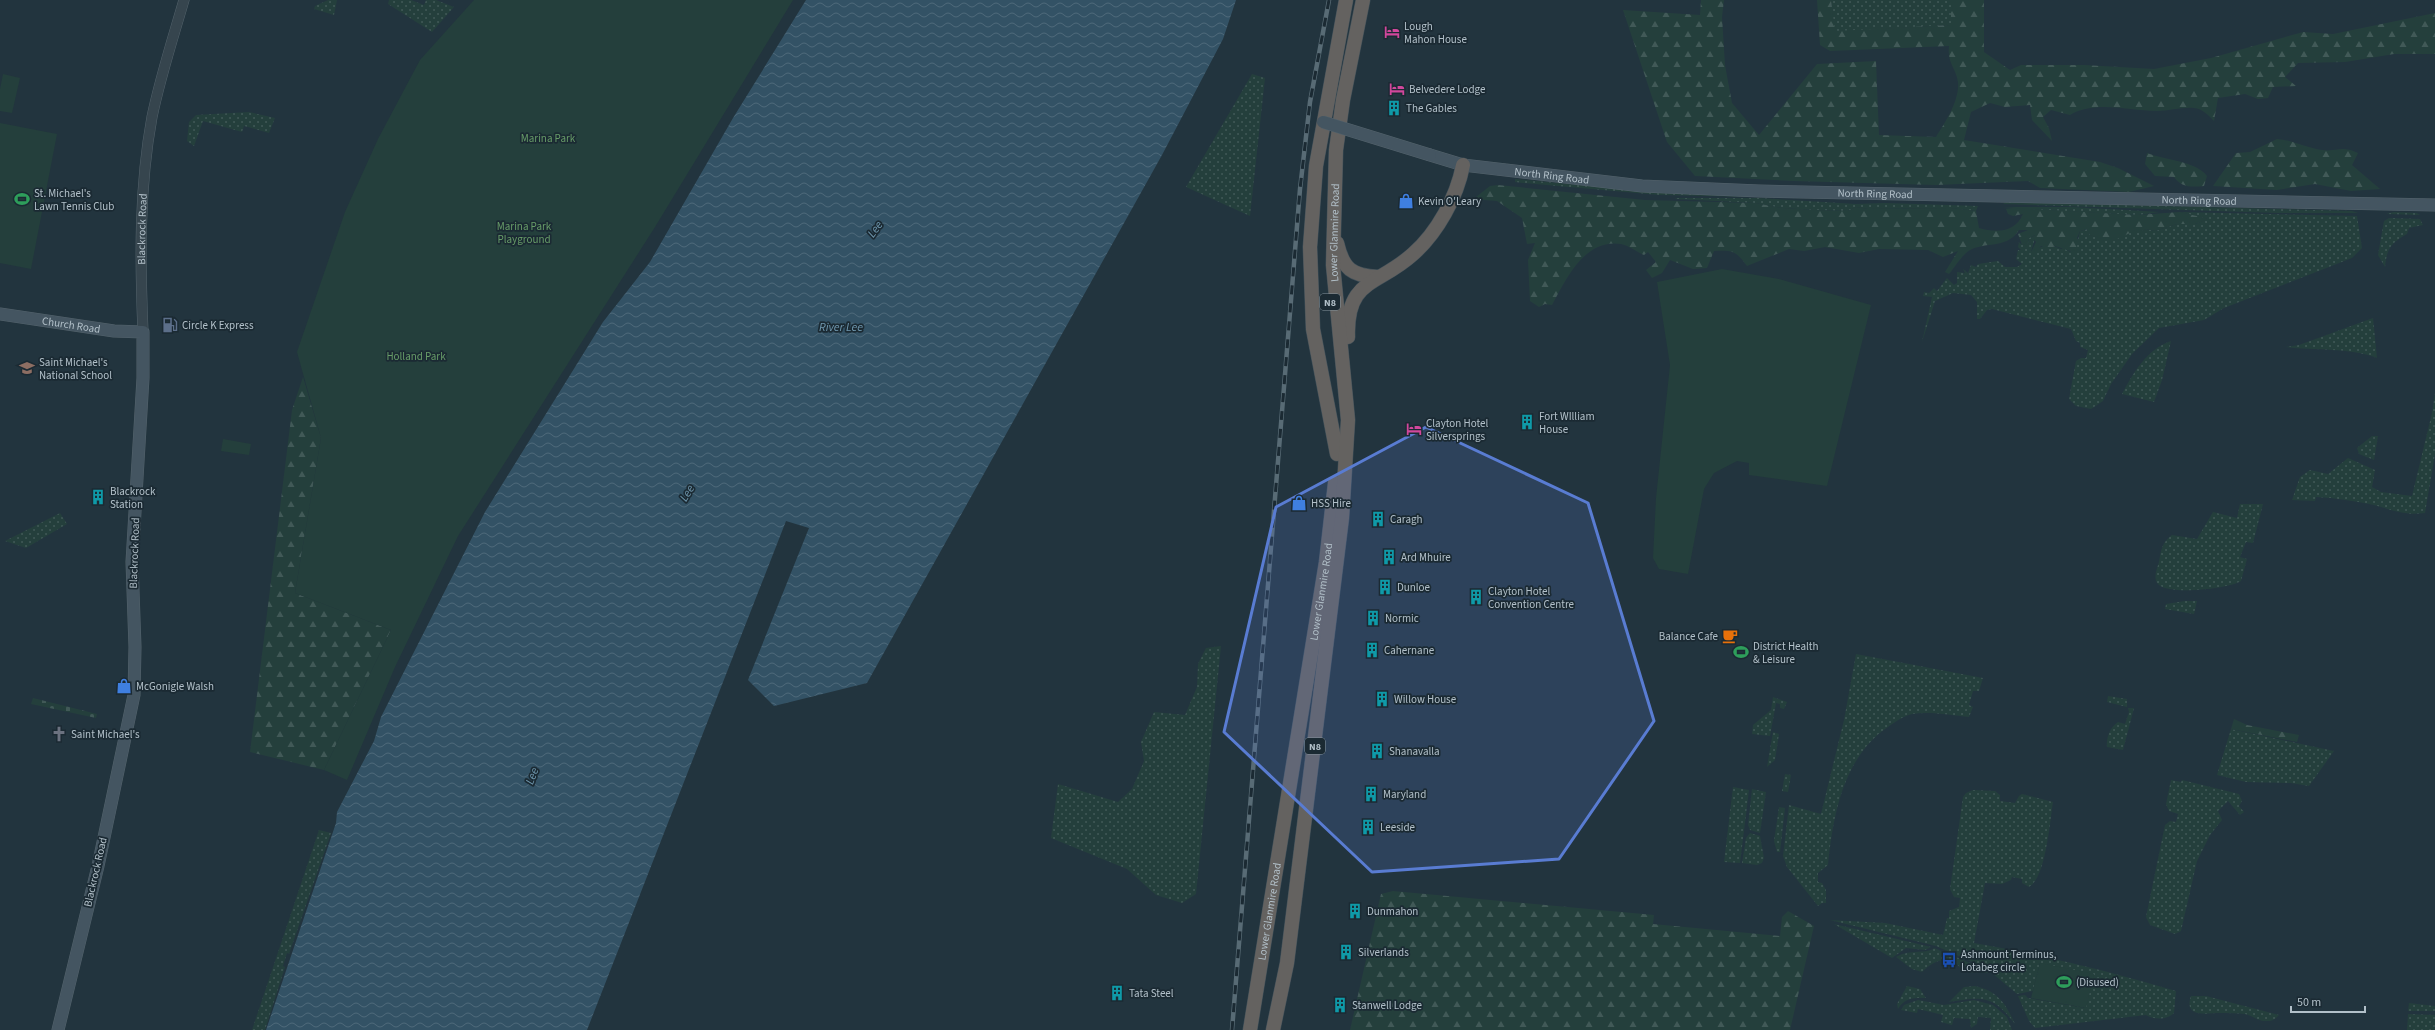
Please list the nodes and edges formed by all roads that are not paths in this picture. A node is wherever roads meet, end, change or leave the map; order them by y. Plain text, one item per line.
1 (184, 0) edge
2 (1346, 0) edge
3 (1363, 0) edge
4 (1323, 122) junction
5 (1336, 150) junction
6 (1463, 165) junction
7 (2435, 205) edge
8 (1334, 225) junction
9 (1378, 277) junction
10 (0, 314) edge
11 (143, 332) junction
12 (1348, 420) junction
13 (1337, 454) junction
14 (58, 1030) edge
15 (1250, 1030) edge
16 (1273, 1030) edge

1 - 11 street, Blackrock Road
2 - 4 highway
3 - 5 highway, Lower Glanmire Road / N8
4 - 6 main road, North Ring Road, bridge
4 - 13 highway
5 - 8 highway, Lower Glanmire Road / N8
5 - 13 highway, Lower Glanmire Road / N8
6 - 7 main road, North Ring Road
6 - 9 highway, N8
8 - 9 highway
8 - 12 highway, Lower Glanmire Road / N8
9 - 12 highway, N8
10 - 11 main road, Church Road
11 - 14 main road, Blackrock Road
12 - 16 highway, Lower Glanmire Road / N8
13 - 15 highway, Lower Glanmire Road / N8

